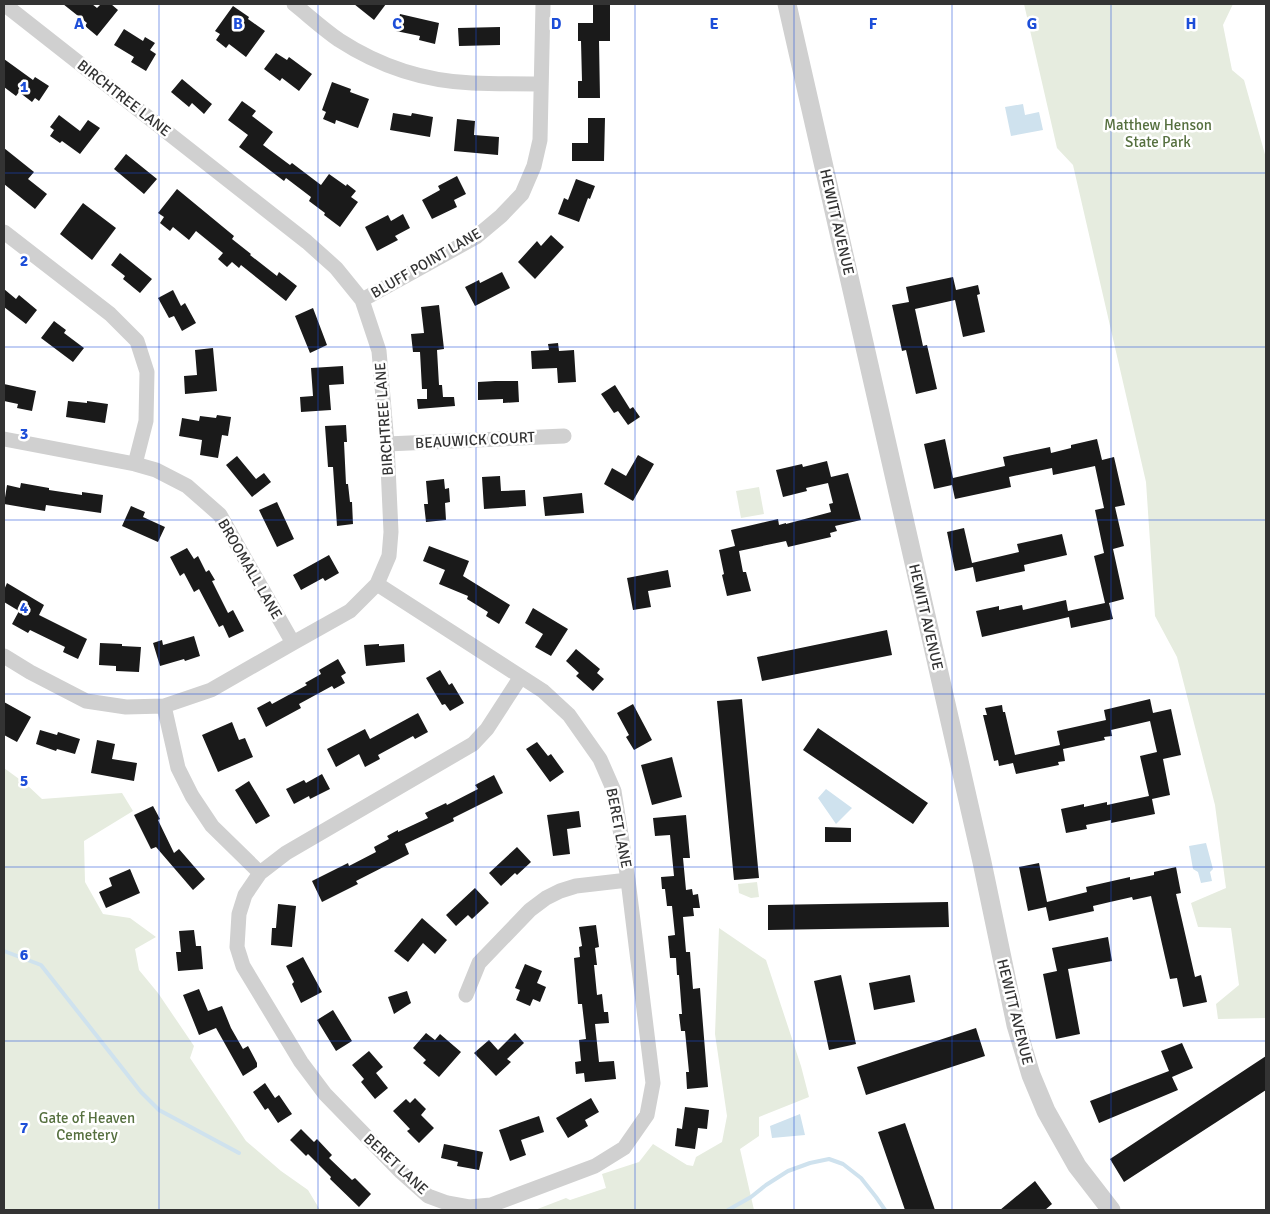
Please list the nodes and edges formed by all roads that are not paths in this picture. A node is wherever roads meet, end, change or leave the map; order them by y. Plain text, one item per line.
1 (4, 4) edge
2 (294, 4) edge
3 (543, 4) edge
4 (787, 4) edge
5 (541, 84) junction
6 (4, 232) edge
7 (362, 300) junction
8 (564, 436) dead end
9 (4, 439) edge
10 (386, 444) junction
11 (135, 464) junction
12 (377, 584) junction
13 (293, 643) junction
14 (4, 656) edge
15 (520, 678) junction
16 (164, 706) junction
17 (260, 873) junction
18 (628, 880) junction
19 (466, 995) dead end
20 (1111, 1210) edge

1 - 7 street, BIRCHTREE LANE
2 - 5 street
3 - 5 street, BLUFF POINT LANE
4 - 20 street, HEWITT AVENUE
5 - 7 street, BLUFF POINT LANE
6 - 11 street
7 - 10 street, BIRCHTREE LANE
8 - 10 street, BEAUWICK COURT
9 - 11 street, BROOMALL LANE
10 - 12 street, BIRCHTREE LANE
11 - 13 street, BROOMALL LANE
12 - 13 street, BIRCHTREE LANE
12 - 15 street, BERET LANE
13 - 16 street, BIRCHTREE LANE
14 - 16 street, BIRCHTREE LANE
15 - 17 street, BERET LANE
15 - 18 street, BERET LANE
16 - 17 street
17 - 18 street, BERET LANE
18 - 19 street

